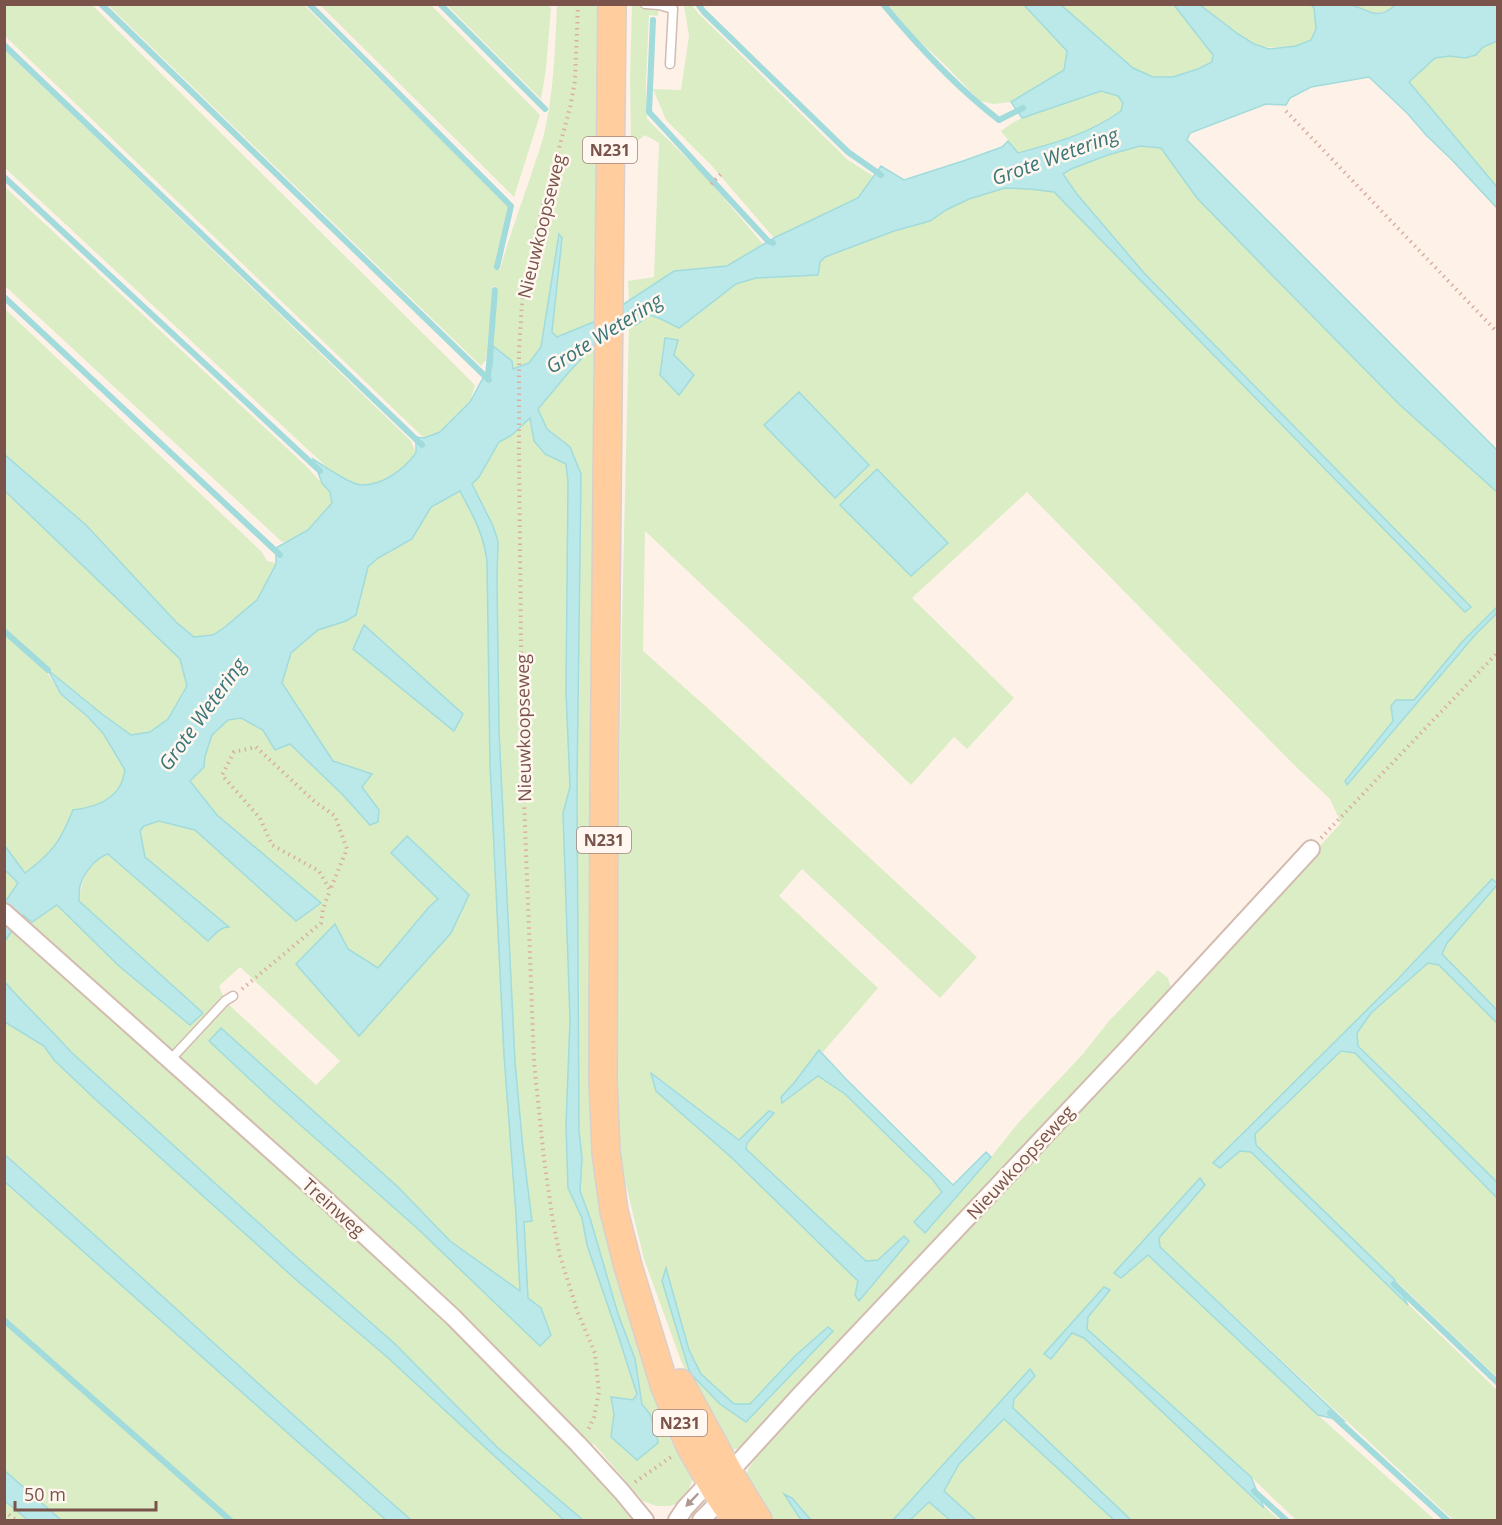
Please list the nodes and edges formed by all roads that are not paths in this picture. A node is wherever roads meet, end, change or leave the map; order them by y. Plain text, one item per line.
1 (612, 4) edge
2 (645, 4) edge
3 (670, 64) dead end
4 (1311, 849) road end
5 (4, 912) edge
6 (234, 996) road end
7 (171, 1059) junction
8 (724, 1493) edge
9 (645, 1521) edge
10 (677, 1521) edge
11 (701, 1521) edge
12 (758, 1521) edge

1 - 8 main road, N231
2 - 3 lane
4 - 8 street, Nieuwkoopseweg
5 - 7 street, Treinweg
6 - 7 lane
7 - 9 street, Treinweg
8 -> 10 street
8 - 11 street
8 - 12 main road, N231

